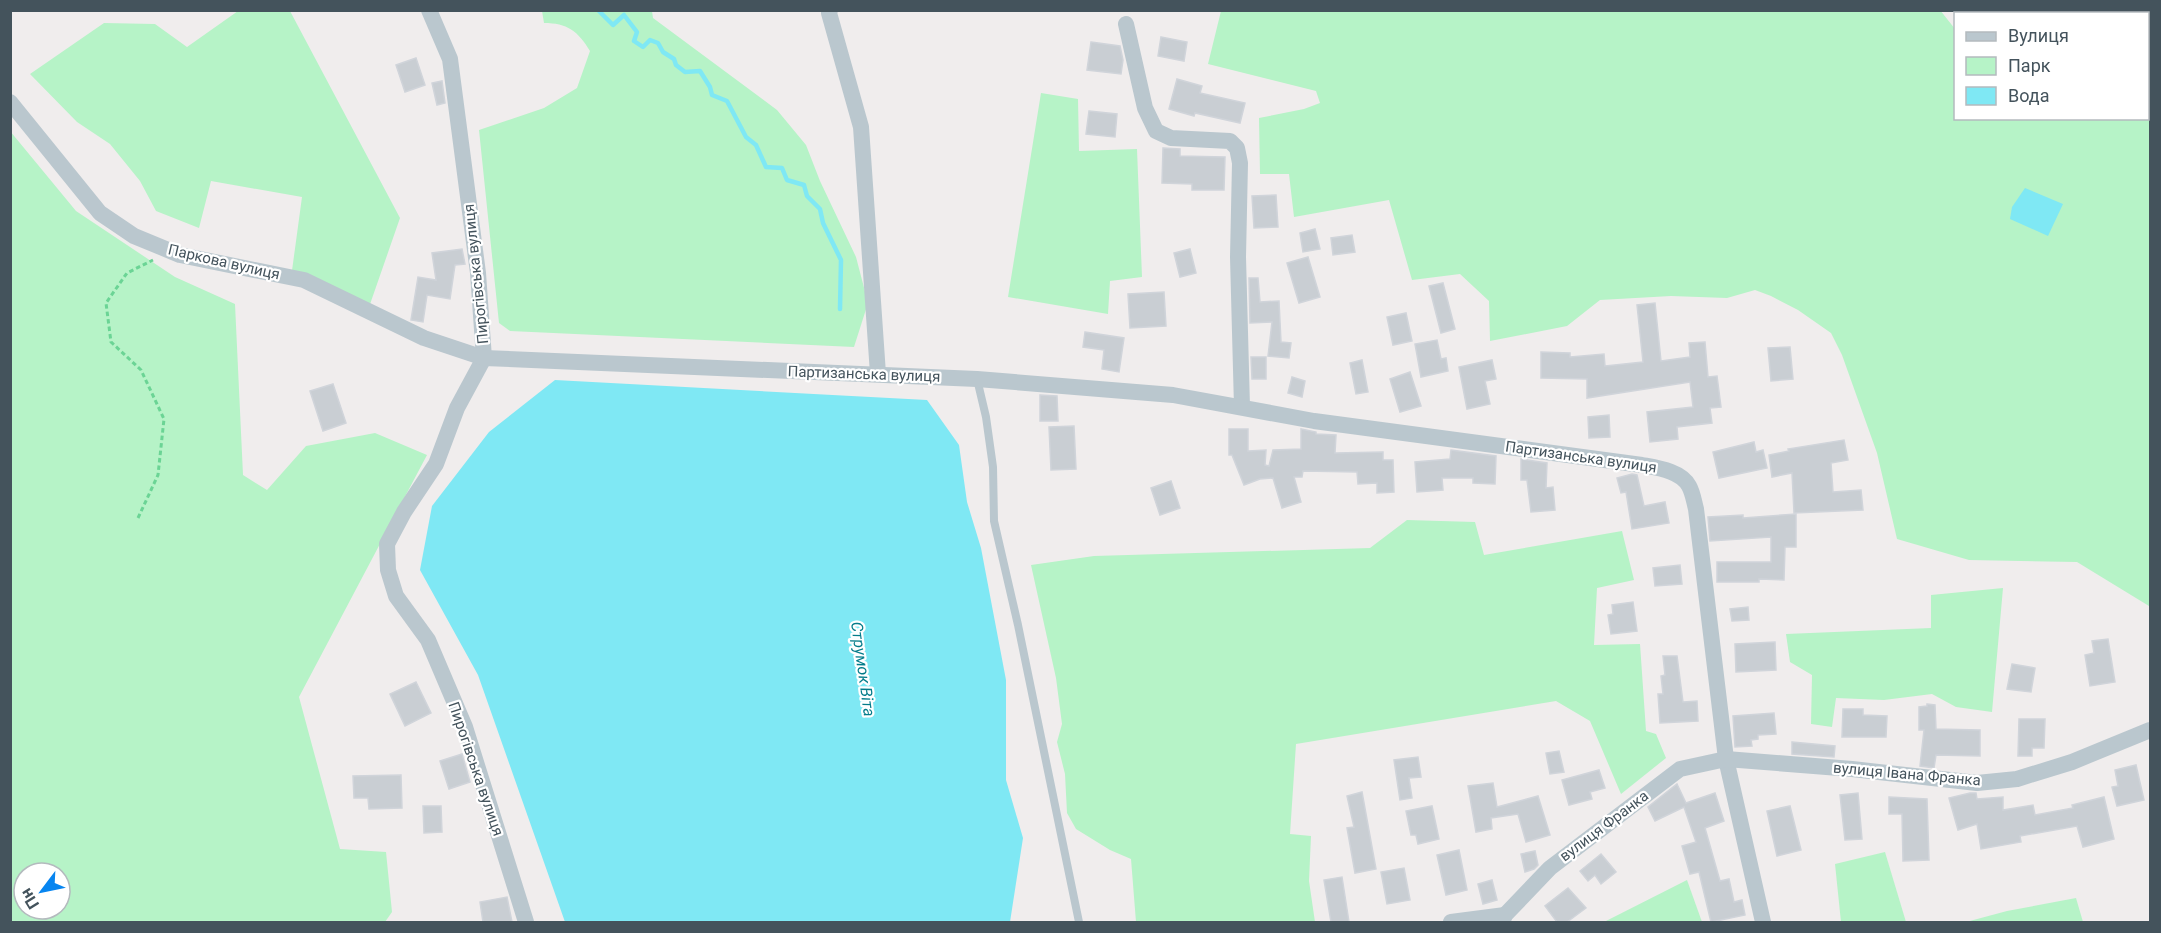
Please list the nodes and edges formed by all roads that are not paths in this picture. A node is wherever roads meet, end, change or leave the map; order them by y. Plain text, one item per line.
1 (429, 10) edge
2 (830, 10) edge
3 (1126, 24) dead end
4 (10, 102) edge
5 (483, 358) junction
6 (878, 374) junction
7 (977, 379) junction
8 (1242, 407) junction
9 (2151, 730) edge
10 (1726, 759) junction
11 (1504, 919) edge
12 (526, 922) edge
13 (1079, 922) edge
14 (1451, 922) edge
15 (1763, 922) edge

1 - 5 street, Пирогівська вулиця
2 - 6 street
3 - 8 street
4 - 5 street, Паркова вулиця
5 - 6 street, Партизанська вулиця
5 - 12 street, Пирогівська вулиця
6 - 7 street, Партизанська вулиця
7 - 8 street, Партизанська вулиця
7 - 13 lane
8 - 10 street, Партизанська вулиця
9 - 10 street, вулиця Івана Франка
10 - 11 street, вулиця Франка
10 - 15 street, Партизанська вулиця
11 - 14 street

